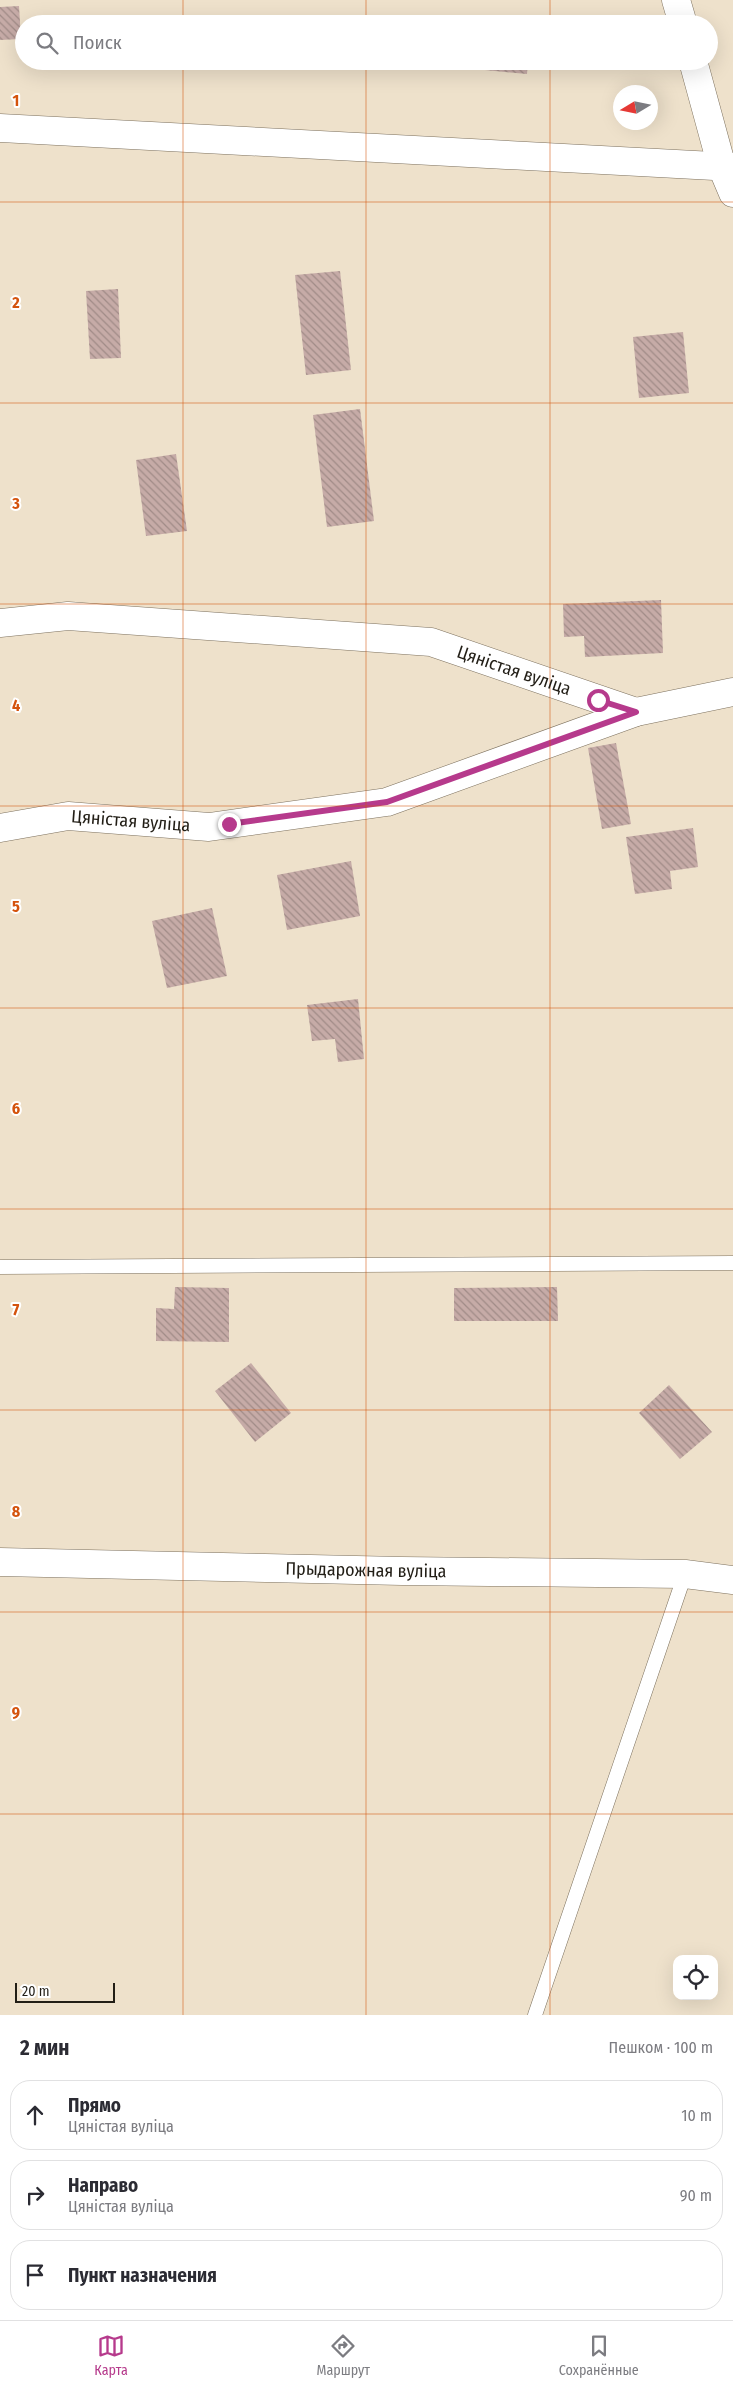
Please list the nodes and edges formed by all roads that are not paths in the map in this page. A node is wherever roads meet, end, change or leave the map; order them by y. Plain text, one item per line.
1 (676, 0) edge
2 (680, 15) edge
3 (696, 70) edge
4 (0, 128) edge
5 (727, 167) edge
6 (733, 193) edge
7 (0, 623) edge
8 (733, 692) edge
9 (636, 712) junction
10 (0, 828) edge
11 (733, 1263) edge
12 (0, 1267) edge
13 (0, 1562) edge
14 (685, 1574) junction
15 (733, 1580) edge
16 (535, 2015) edge

1 - 2 street
3 - 5 street
4 - 5 street
5 - 6 street
7 - 9 street, Цяністая вуліца
8 - 9 street, Цяністая вуліца
9 - 10 street, Цяністая вуліца
11 - 12 lane
13 - 14 street, Прыдарожная вуліца
14 - 15 street, Прыдарожная вуліца
14 - 16 lane

